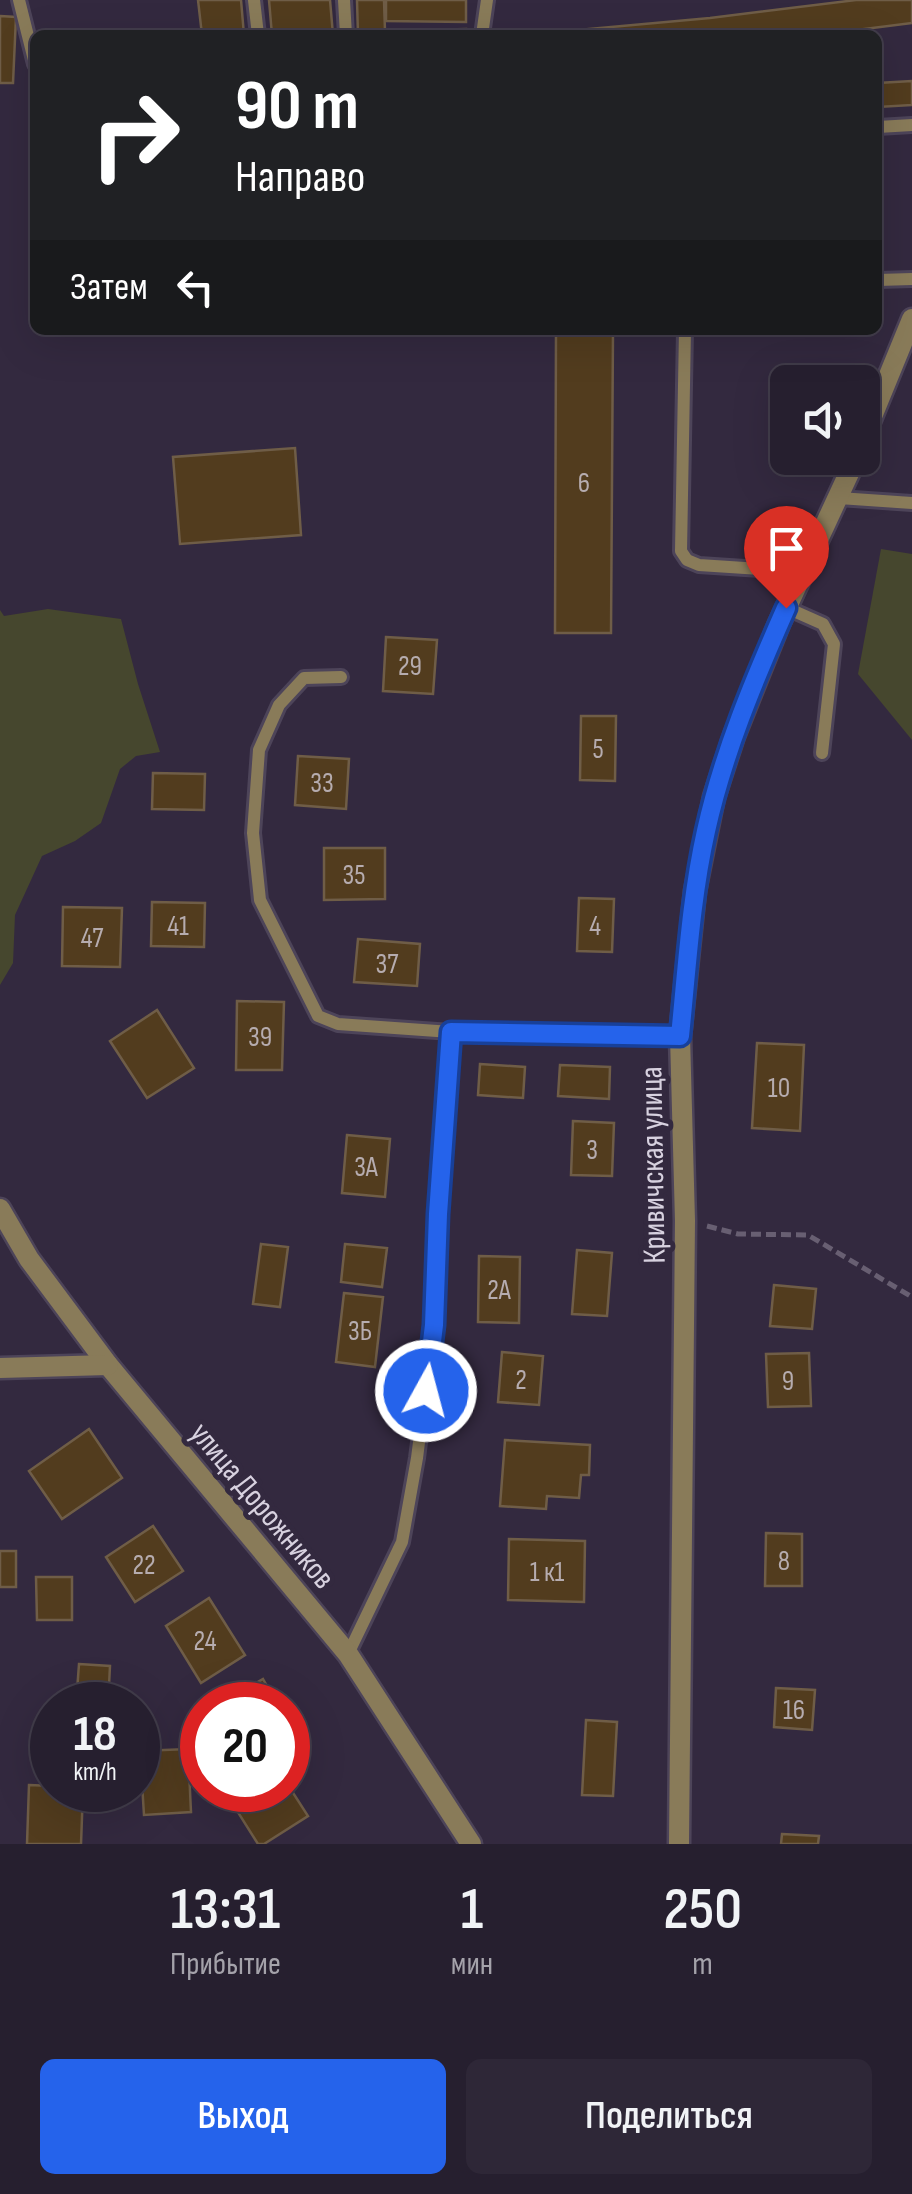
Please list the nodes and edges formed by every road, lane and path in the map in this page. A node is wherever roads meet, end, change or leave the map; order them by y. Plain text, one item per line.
1 (18, 0) edge
2 (254, 0) edge
3 (344, 0) edge
4 (487, 0) edge
5 (257, 30) edge
6 (346, 30) edge
7 (483, 30) edge
8 (30, 45) edge
9 (912, 126) edge
10 (882, 127) edge
11 (912, 279) edge
12 (882, 280) edge
13 (912, 319) edge
14 (685, 335) edge
15 (880, 397) edge
16 (849, 475) edge
17 (839, 498) junction
18 (912, 503) edge
19 (804, 572) junction
20 (786, 608) junction
21 (340, 677) dead end
22 (822, 754) dead end
23 (451, 1032) junction
24 (680, 1036) junction
25 (0, 1209) edge
26 (684, 1221) junction
27 (912, 1297) edge
28 (108, 1364) junction
29 (0, 1368) edge
30 (348, 1654) junction
31 (471, 1844) edge
32 (679, 1844) edge

1 - 8 lane
2 - 5 lane
3 - 6 lane
4 - 7 lane
9 - 10 lane
11 - 12 lane
13 - 15 street
14 - 19 lane
16 - 17 street, Кривичская улица
17 - 18 lane
17 - 19 street, Кривичская улица
19 - 20 street, Кривичская улица
20 - 22 lane
20 - 24 street, Кривичская улица
21 - 23 lane
23 - 24 lane
23 - 30 lane
24 - 26 street, Кривичская улица
25 - 28 street, улица Дорожников
26 - 27 path
26 - 32 street, Кривичская улица
28 - 29 street
28 - 30 street, улица Дорожников
30 - 31 street, улица Дорожников

